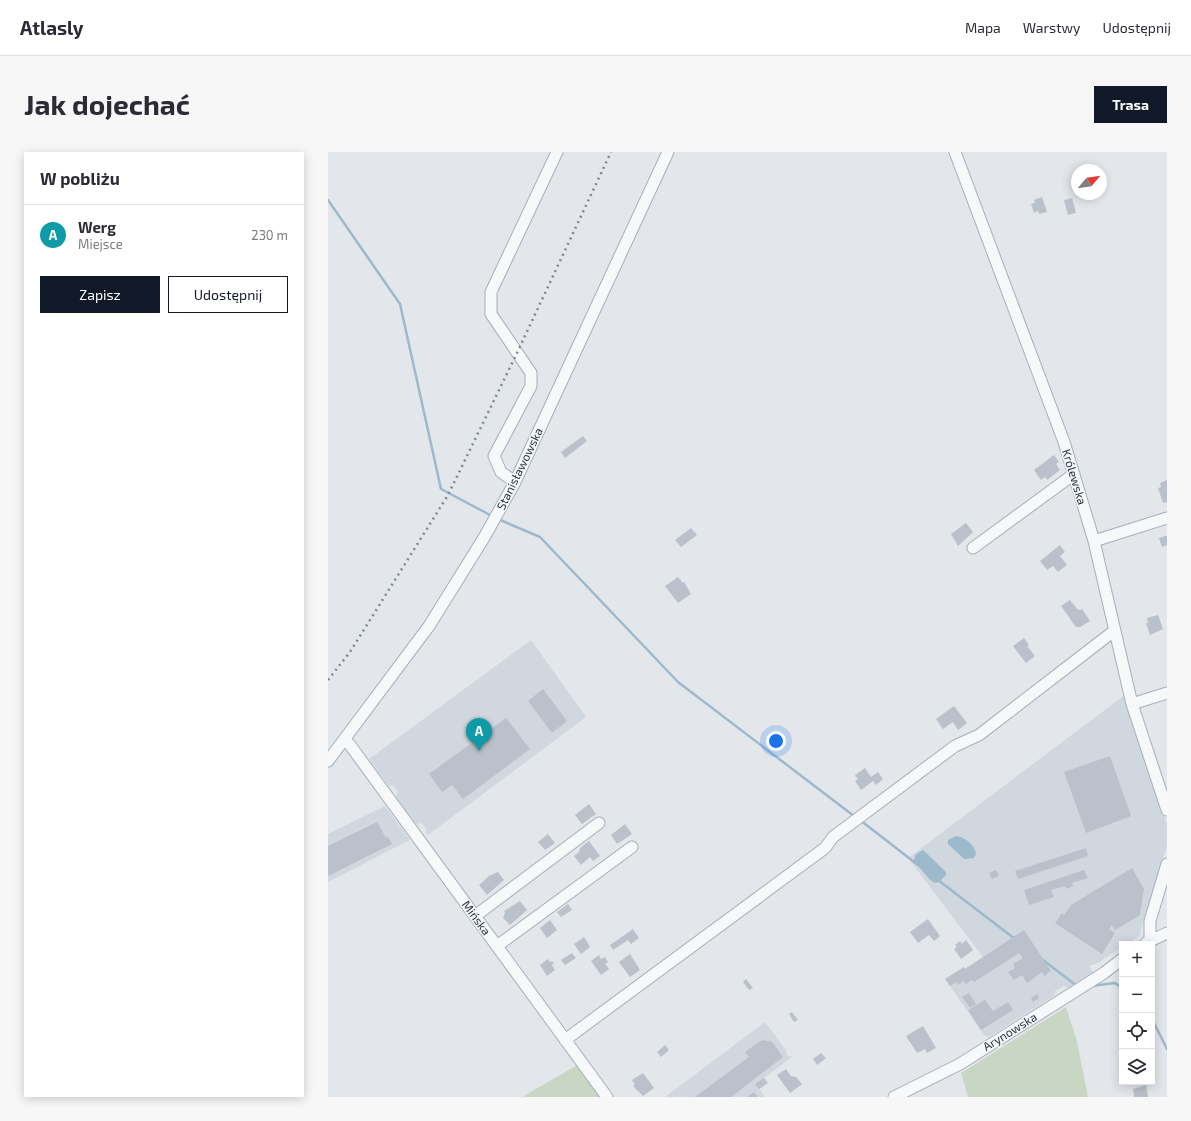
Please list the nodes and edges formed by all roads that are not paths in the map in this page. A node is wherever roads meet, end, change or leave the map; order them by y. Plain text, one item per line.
1 (557, 152) edge
2 (668, 152) edge
3 (955, 152) edge
4 (1074, 474) junction
5 (515, 482) junction
6 (1167, 518) edge
7 (1094, 541) junction
8 (973, 548) dead end
9 (1114, 631) junction
10 (1167, 693) edge
11 (1132, 704) junction
12 (345, 740) junction
13 (328, 760) edge
14 (1167, 810) edge
15 (599, 824) dead end
16 (632, 847) dead end
17 (1167, 864) edge
18 (475, 916) junction
19 (1167, 933) edge
20 (1148, 941) edge
21 (1150, 941) edge
22 (497, 946) junction
23 (1119, 961) edge
24 (565, 1040) junction
25 (608, 1097) edge
26 (894, 1097) edge

1 - 5 street
2 - 5 street, Stanisławowska
3 - 4 street, Królewska
4 - 7 street, Królewska
4 - 8 street
5 - 12 street, Stanisławowska
6 - 7 street
7 - 9 street, Królewska
9 - 11 street, Królewska
9 - 24 street
10 - 11 street
11 - 14 street, Królewska
12 - 13 street, Stanisławowska
12 - 18 street, Mińska
15 - 18 street
16 - 22 street
17 - 20 street
18 - 22 street, Mińska
19 - 21 street
22 - 24 street, Mińska
23 - 26 street, Arynowska
24 - 25 street, Mińska

